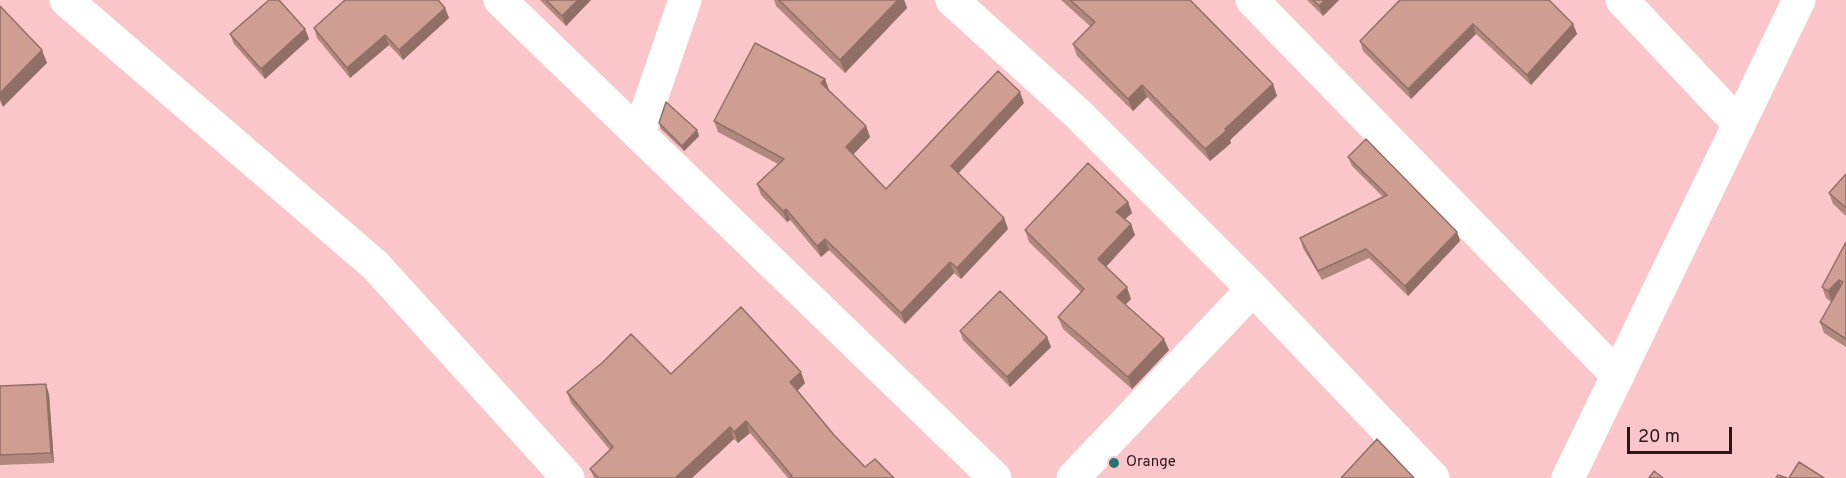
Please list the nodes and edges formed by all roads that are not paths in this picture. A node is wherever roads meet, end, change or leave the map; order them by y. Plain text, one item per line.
1 (66, 0) edge
2 (500, 0) edge
3 (685, 0) edge
4 (952, 0) edge
5 (1252, 0) edge
6 (1622, 0) edge
7 (1799, 0) edge
8 (1739, 124) junction
9 (639, 134) junction
10 (1253, 289) junction
11 (1618, 375) junction
12 (568, 478) edge
13 (995, 478) edge
14 (1073, 478) edge
15 (1433, 478) edge
16 (1568, 478) edge

1 - 12 street
2 - 9 street
3 - 9 street
4 - 10 street
5 - 11 street
6 - 8 street
7 - 8 street
8 - 11 street
9 - 13 street
10 - 14 street
10 - 15 street
11 - 16 street

